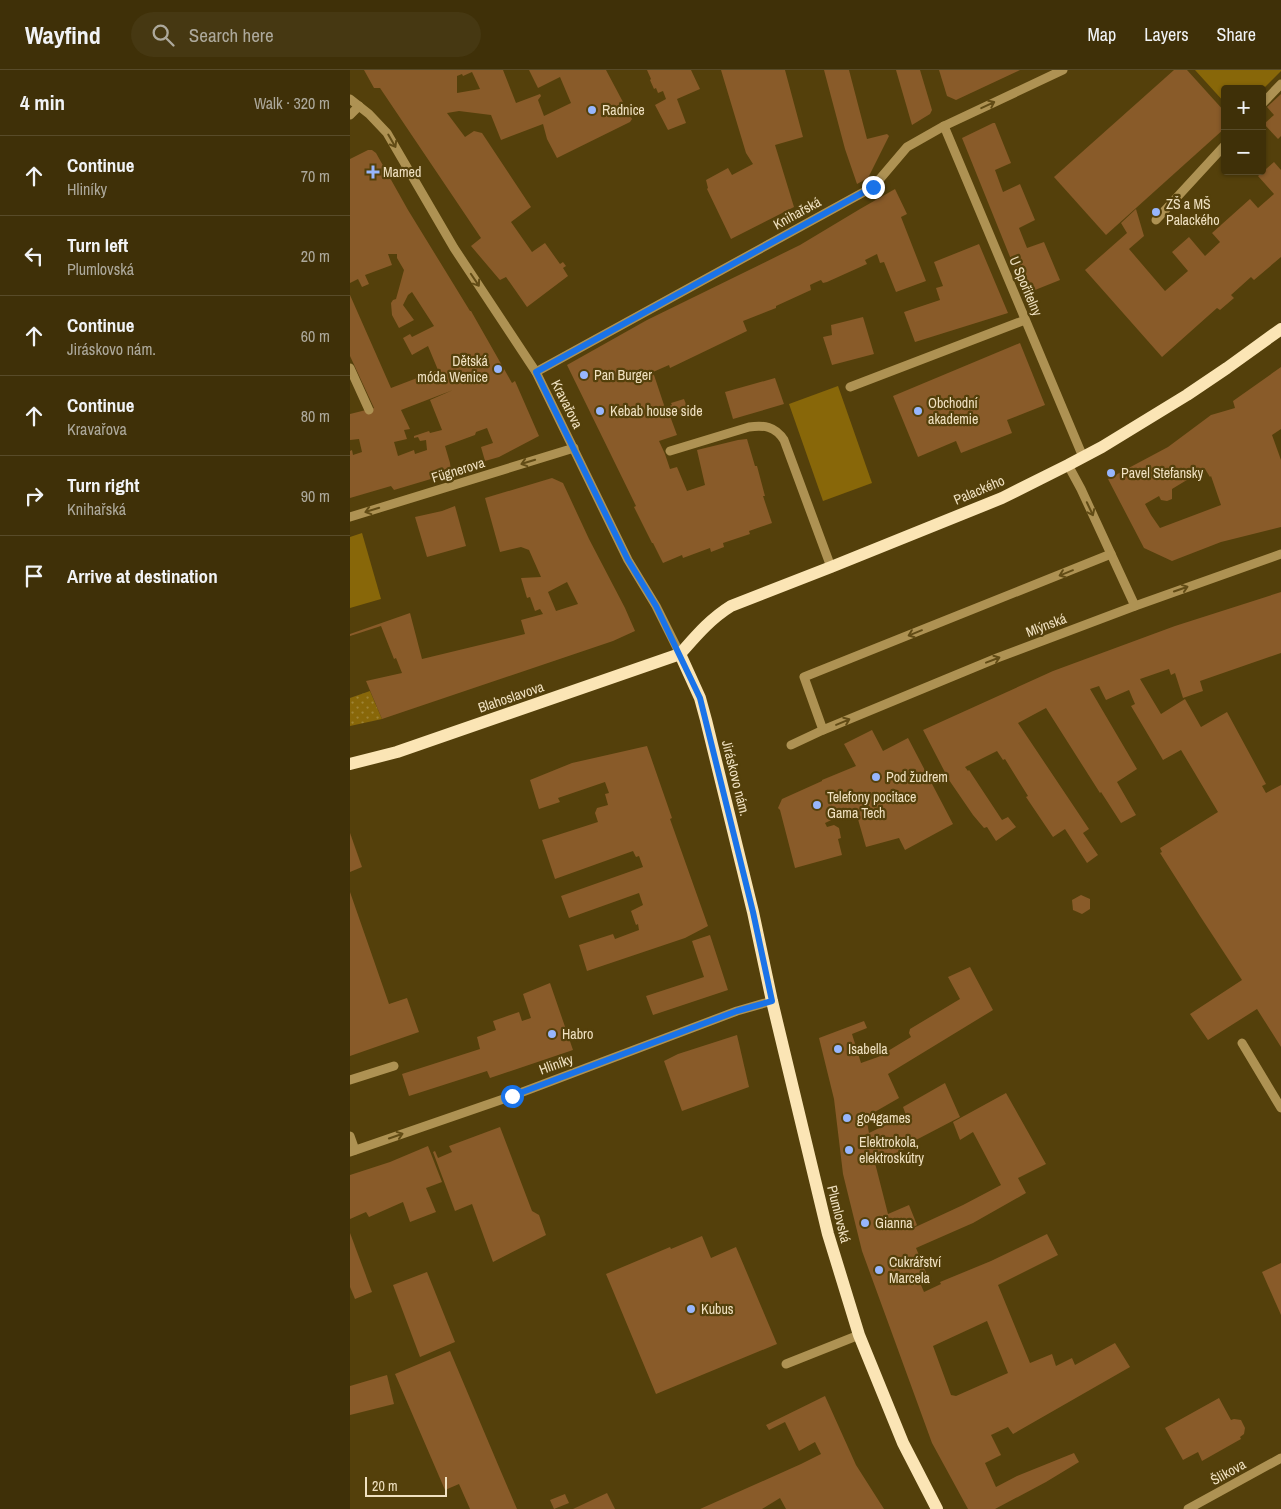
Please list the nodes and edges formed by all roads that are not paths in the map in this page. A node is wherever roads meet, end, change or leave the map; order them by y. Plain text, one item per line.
1 (1063, 70) edge
2 (1281, 84) edge
3 (350, 99) edge
4 (1266, 100) edge
5 (359, 106) junction
6 (350, 115) edge
7 (944, 126) junction
8 (1221, 149) edge
9 (1156, 220) dead end
10 (1026, 320) junction
11 (1281, 329) edge
12 (350, 368) edge
13 (536, 372) junction
14 (850, 387) dead end
15 (370, 410) dead end
16 (574, 448) junction
17 (670, 451) dead end
18 (1083, 457) junction
19 (1068, 465) junction
20 (350, 517) edge
21 (1111, 554) junction
22 (1281, 554) edge
23 (832, 567) junction
24 (1135, 606) junction
25 (680, 654) junction
26 (824, 730) junction
27 (791, 745) dead end
28 (350, 764) edge
29 (753, 912) joint
30 (772, 1001) junction
31 (1242, 1043) dead end
32 (394, 1066) dead end
33 (350, 1080) edge
34 (1281, 1108) edge
35 (350, 1136) edge
36 (352, 1151) edge
37 (859, 1335) junction
38 (786, 1364) dead end
39 (1281, 1458) edge
40 (937, 1509) edge
41 (1188, 1509) edge

7 -> 1 street, Knihařská
2 - 4 street
3 - 5 street, Kravařova
5 - 6 street
5 -> 13 street, Kravařova
7 - 10 street, U Spořitelny
7 - 13 street, Knihařská
8 - 9 street
10 - 14 street
10 - 18 street, U Spořitelny
11 - 18 main road, Palackého
12 - 15 street
13 - 16 street, Kravařova
16 -> 20 street, Fügnerova
16 - 25 street, Kravařova
17 - 23 street
18 - 19 main road, Palackého
19 -> 21 street
19 - 23 main road, Palackého
21 - 24 street
21 -> 26 street
24 -> 22 street, Mlýnská
23 - 25 main road, Palackého
26 -> 24 street, Mlýnská
25 - 28 main road, Blahoslavova
25 - 29 main road, Jiráskovo nám.
26 - 27 street, Mlýnská
29 - 30 main road, Plumlovská
36 -> 30 street, Hliníky
30 - 37 main road, Plumlovská
31 - 34 street
32 - 33 street
35 - 36 street
37 - 38 street
37 - 40 main road, Plumlovská
39 - 41 street, Šlikova

